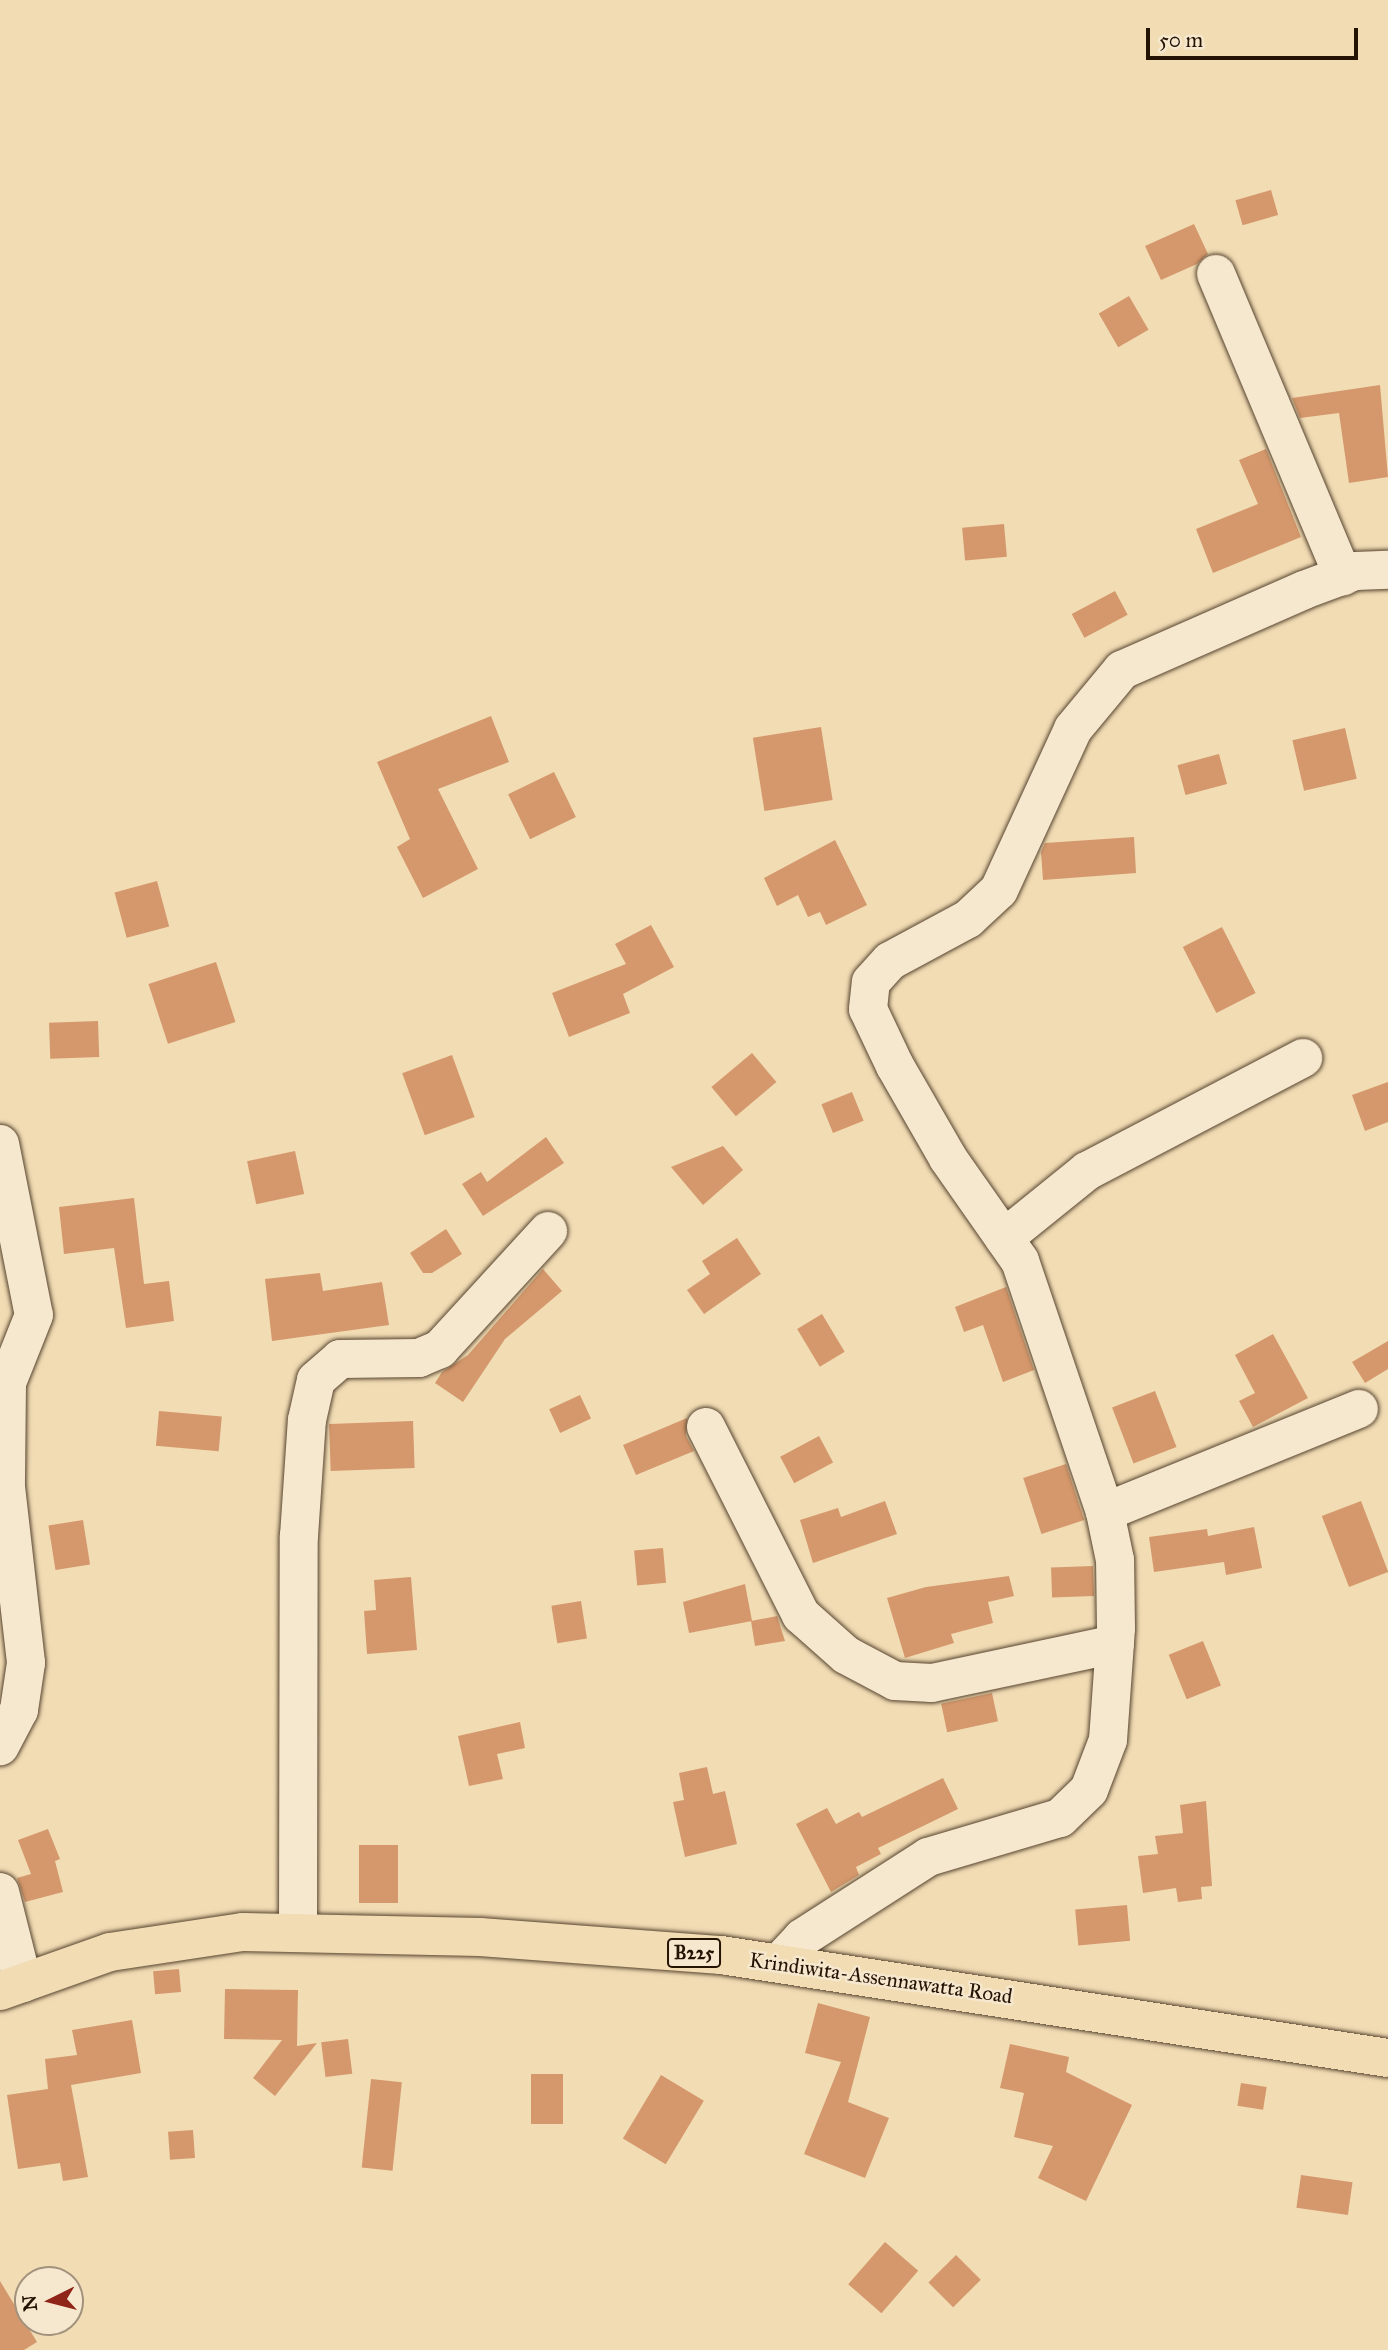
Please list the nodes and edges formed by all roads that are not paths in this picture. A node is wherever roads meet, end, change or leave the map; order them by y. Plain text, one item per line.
1 (1216, 274) dead end
2 (1388, 570) edge
3 (1343, 576) junction
4 (1303, 1058) dead end
5 (0, 1144) edge
6 (548, 1231) dead end
7 (1004, 1238) junction
8 (1359, 1409) dead end
9 (706, 1427) dead end
10 (1105, 1512) junction
11 (1115, 1644) junction
12 (0, 1746) edge
13 (0, 1892) edge
14 (298, 1933) junction
15 (779, 1963) junction
16 (11, 1987) edge
17 (1388, 2058) edge

1 - 3 street
2 - 3 street
3 - 7 street
4 - 7 street
5 - 12 street
6 - 14 street
7 - 10 street
8 - 10 street
9 - 11 street
10 - 11 street
11 - 15 street
13 - 16 street
14 - 15 main road, Krindiwita-Assennawatta Road / B225
14 - 16 main road, Krindiwita-Assennawatta Road / B225
15 - 17 main road, Krindiwita-Assennawatta Road / B225

